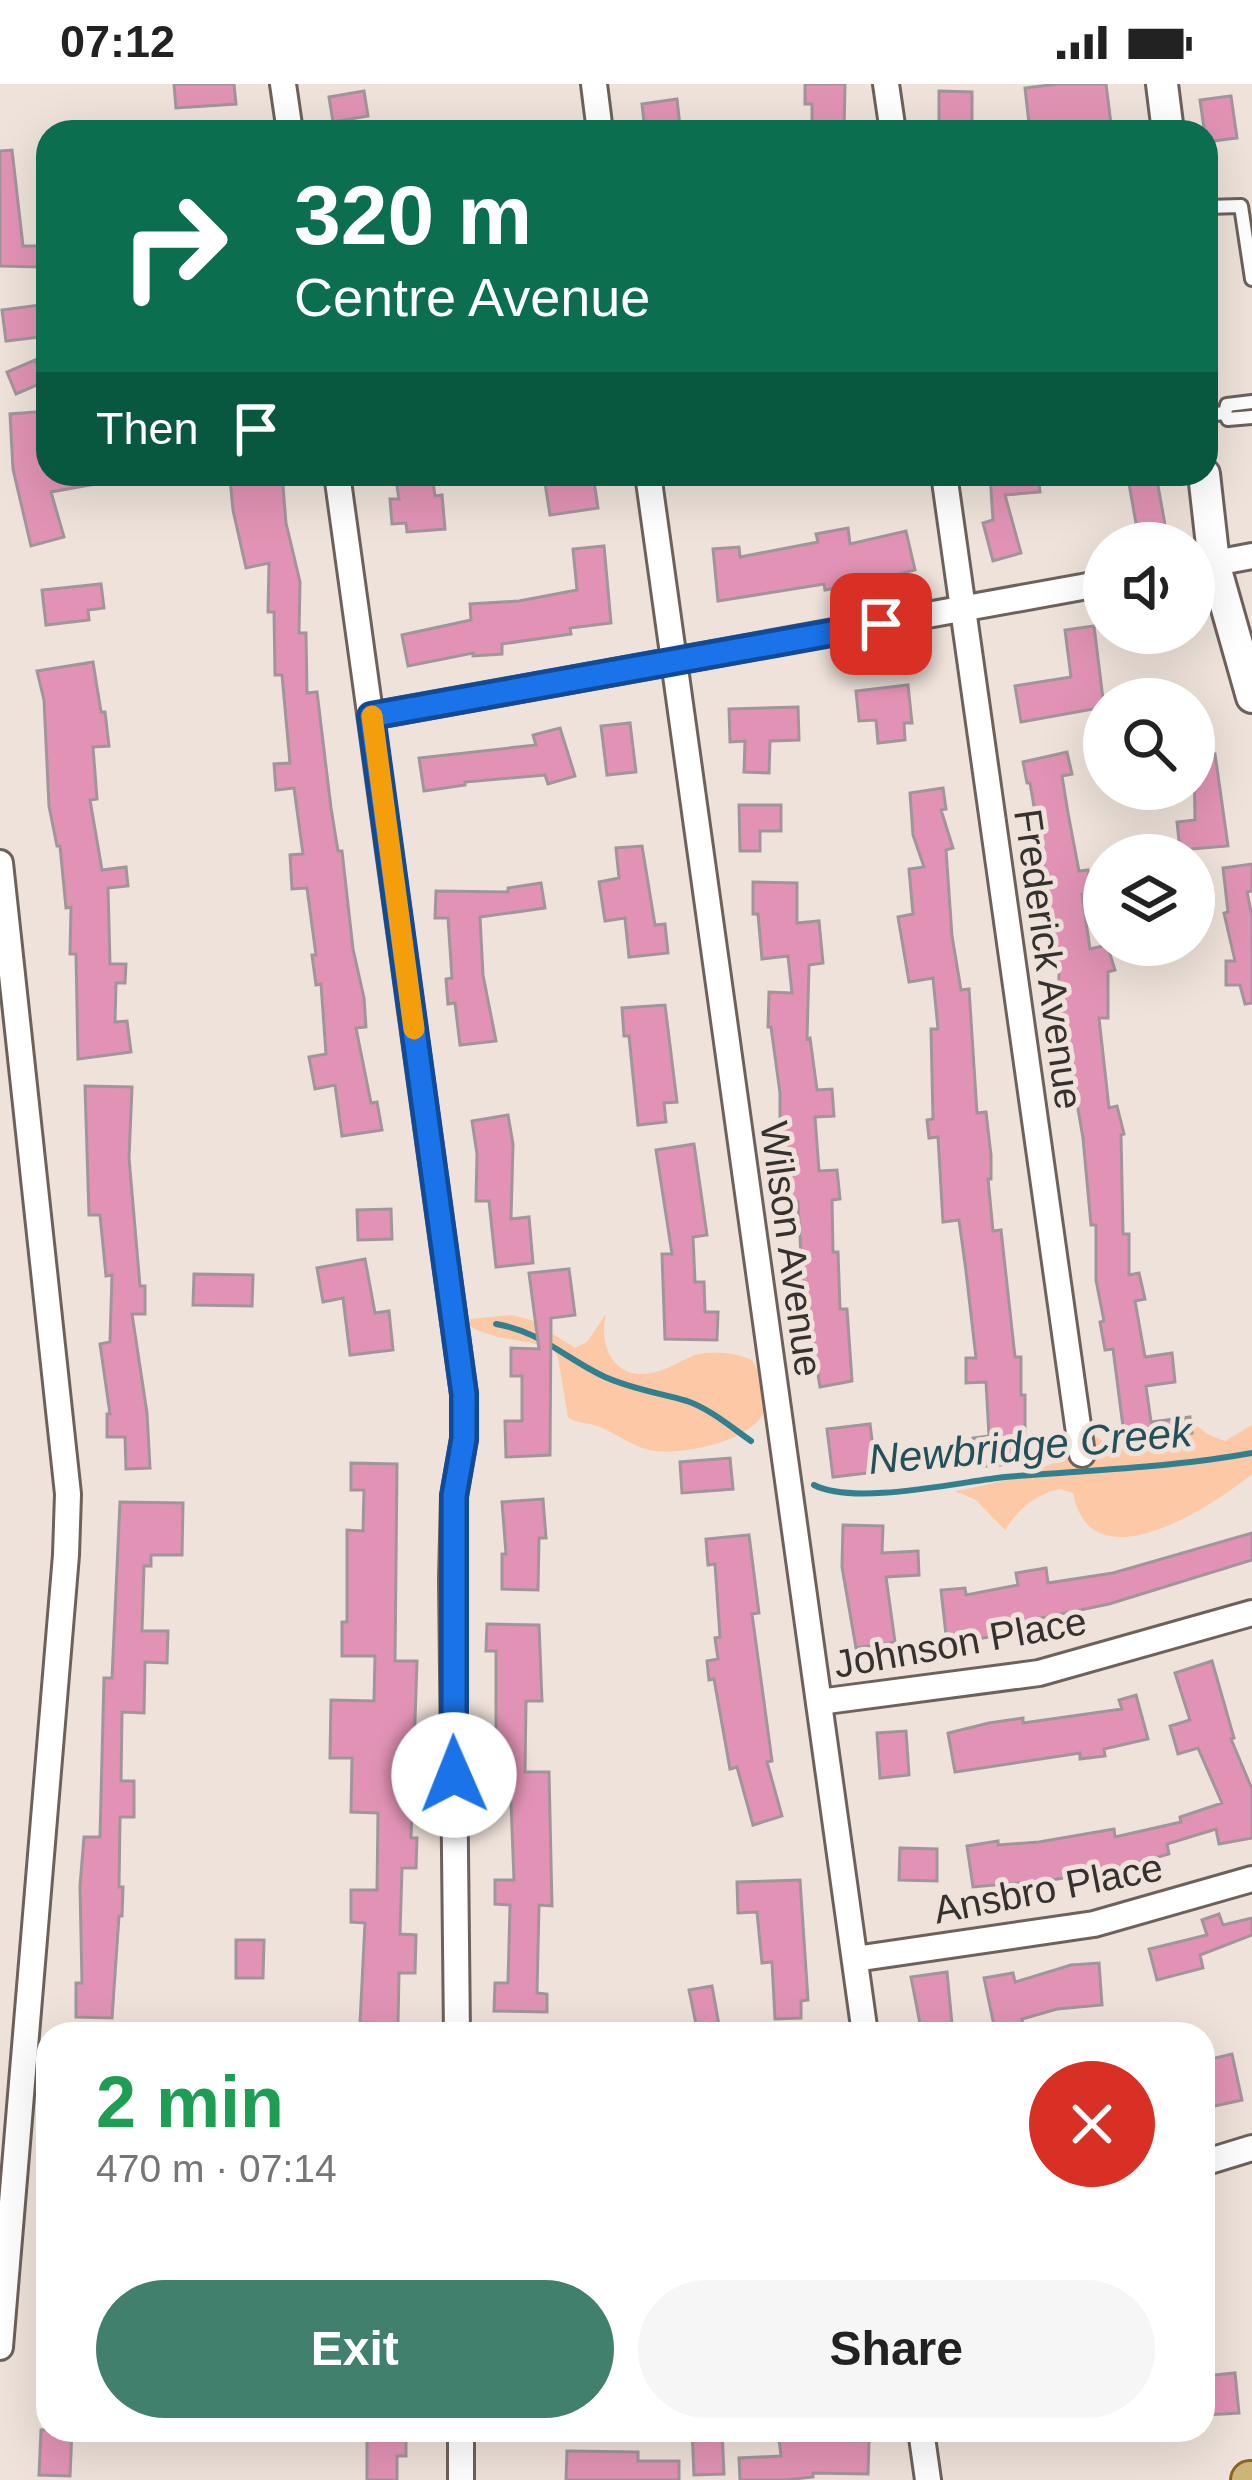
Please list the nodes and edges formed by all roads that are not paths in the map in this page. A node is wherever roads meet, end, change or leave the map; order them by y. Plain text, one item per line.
1 (283, 84) edge
2 (594, 84) edge
3 (886, 84) edge
4 (1162, 84) edge
5 (288, 120) edge
6 (598, 120) edge
7 (891, 120) edge
8 (1166, 120) edge
9 (1218, 207) edge
10 (1252, 280) edge
11 (1252, 402) edge
12 (1225, 413) junction
13 (1218, 414) edge
14 (1252, 417) edge
15 (339, 486) edge
16 (650, 486) edge
17 (946, 486) edge
18 (1204, 486) edge
19 (1204, 522) edge
20 (1252, 556) edge
21 (1215, 563) edge
22 (1083, 587) edge
23 (1215, 595) edge
24 (964, 608) junction
25 (674, 661) junction
26 (1252, 697) edge
27 (371, 716) junction
28 (0, 863) edge
29 (1082, 1454) dead end
30 (1252, 1614) edge
31 (819, 1702) junction
32 (1252, 1879) edge
33 (855, 1959) junction
34 (457, 2022) edge
35 (864, 2022) edge
36 (1252, 2148) edge
37 (1215, 2159) edge
38 (0, 2347) edge
39 (461, 2442) edge
40 (922, 2442) edge
41 (461, 2480) edge
42 (928, 2480) edge

1 - 5 street
2 - 6 street
3 - 7 street
4 - 8 street
9 - 10 lane
11 - 12 lane
12 - 13 lane
12 - 14 lane
15 - 27 street
16 - 25 street, Wilson Avenue
17 - 24 street, Frederick Avenue
18 - 19 street
20 - 21 street
22 - 24 street
23 - 26 street
24 - 25 street
24 - 29 street, Frederick Avenue
25 - 27 street
25 - 31 street, Wilson Avenue
27 - 34 street
28 - 38 street
30 - 31 street, Johnson Place
31 - 33 street, Wilson Avenue
32 - 33 street, Ansbro Place
33 - 35 street, Wilson Avenue
36 - 37 street
39 - 41 street
40 - 42 street

